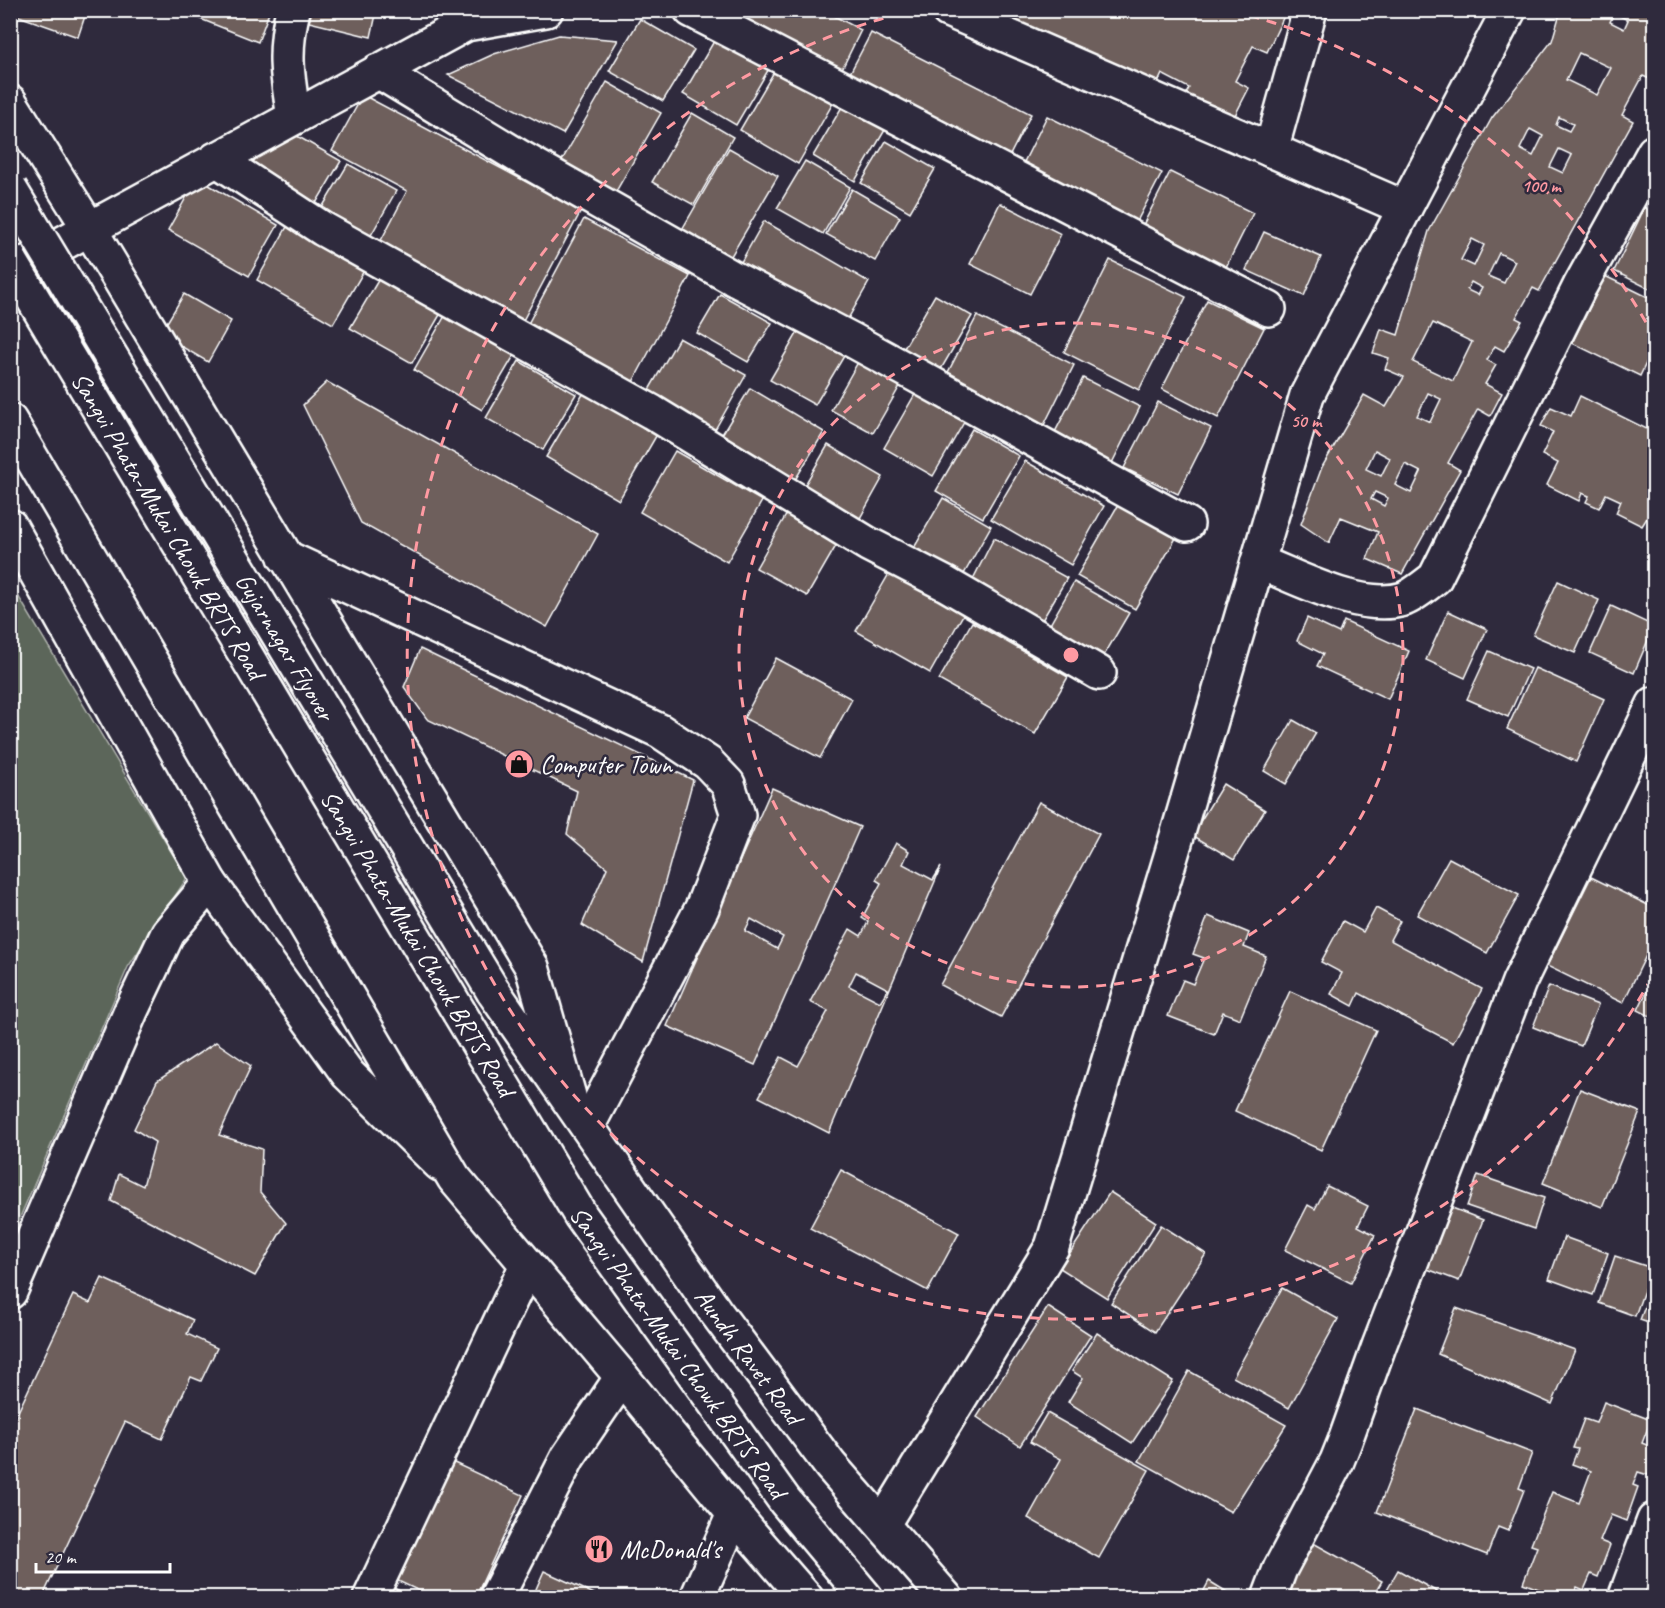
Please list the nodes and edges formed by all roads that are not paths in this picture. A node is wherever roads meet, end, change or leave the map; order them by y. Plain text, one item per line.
1 (293, 10) edge
2 (546, 10) edge
3 (691, 10) edge
4 (948, 10) edge
5 (1310, 10) edge
6 (1509, 10) edge
7 (468, 17) edge
8 (378, 71) junction
9 (10, 102) edge
10 (294, 117) junction
11 (1271, 150) junction
12 (1654, 152) edge
13 (216, 159) junction
14 (10, 189) edge
15 (1405, 208) junction
16 (89, 228) junction
17 (10, 260) edge
18 (10, 272) edge
19 (1269, 309) dead end
20 (10, 421) edge
21 (1187, 524) dead end
22 (10, 526) edge
23 (285, 557) junction
24 (1258, 562) junction
25 (1098, 673) dead end
26 (1654, 704) edge
27 (210, 883) junction
28 (579, 1112) junction
29 (454, 1178) junction
30 (528, 1265) junction
31 (10, 1293) edge
32 (622, 1377) junction
33 (734, 1514) junction
34 (1654, 1520) edge
35 (882, 1524) junction
36 (370, 1598) edge
37 (496, 1598) edge
38 (697, 1598) edge
39 (806, 1598) edge
40 (866, 1598) edge
41 (946, 1598) edge
42 (1269, 1598) edge
43 (1625, 1598) edge

1 - 10 street
2 - 7 street
3 - 19 street
4 - 11 street
5 - 11 street
6 - 15 street
7 - 8 street
8 - 10 street
8 - 21 street
9 - 16 street
10 - 13 street
11 - 15 street
12 - 24 street
13 - 16 street
13 - 25 street
14 - 28 street, Gujarnagar Flyover, bridge
15 - 24 street
16 - 18 street
16 - 23 street
17 - 40 street, Sangvi Phata-Mukai Chowk BRTS Road, bridge
20 - 29 street
22 - 27 street
23 - 28 street
23 - 28 street
24 - 35 street
26 - 42 street
27 - 29 street
27 - 31 street
28 - 35 street, Aundh Ravet Road
29 - 30 street
30 - 32 street
30 - 36 street
32 - 33 street
32 - 37 street
33 - 38 street
33 - 39 street
34 - 43 street
35 - 41 street, Aundh Ravet Road

